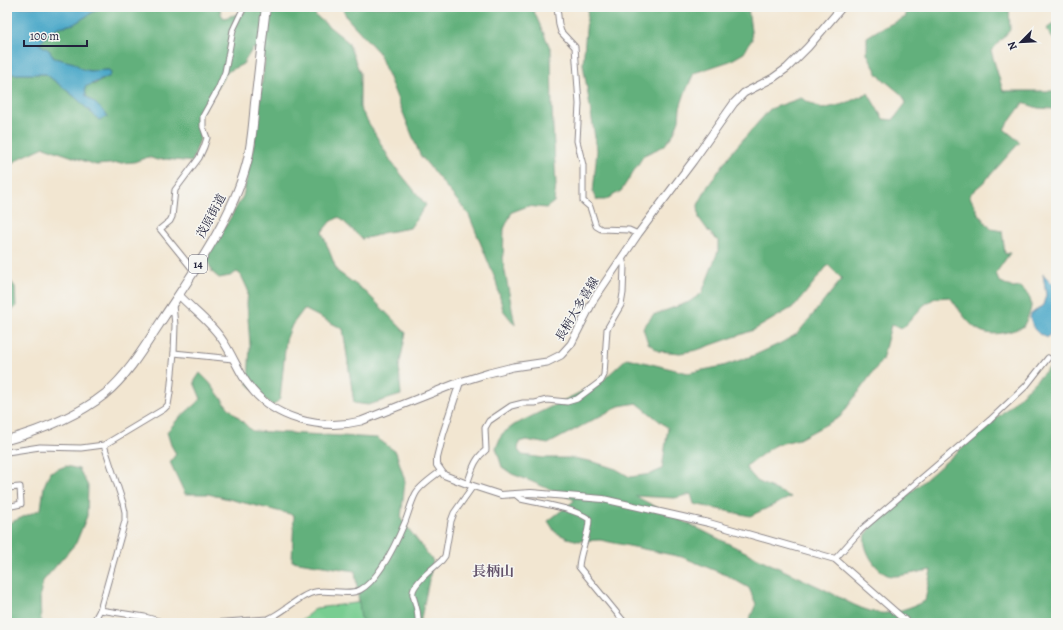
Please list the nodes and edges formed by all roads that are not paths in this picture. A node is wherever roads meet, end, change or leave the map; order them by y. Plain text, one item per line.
1 (244, 7) edge
2 (266, 7) edge
3 (557, 7) edge
4 (842, 7) edge
5 (638, 234) junction
6 (622, 257) junction
7 (194, 271) junction
8 (179, 294) junction
9 (173, 304) junction
10 (174, 353) junction
11 (1048, 358) dead end
12 (233, 359) junction
13 (460, 382) junction
14 (7, 440) edge
15 (104, 445) junction
16 (7, 452) edge
17 (441, 471) junction
18 (470, 485) junction
19 (7, 488) edge
20 (515, 494) junction
21 (7, 507) edge
22 (835, 559) junction
23 (100, 610) junction
24 (93, 623) edge
25 (166, 623) edge
26 (212, 623) edge
27 (418, 623) edge
28 (625, 623) edge
29 (908, 623) edge

1 - 7 street
2 - 7 main road, 茂原街道 / 14
3 - 5 street
4 - 5 main road, 長柄大多喜線
5 - 6 main road, 長柄大多喜線
6 - 13 main road, 長柄大多喜線
6 - 18 street
7 - 8 main road, 茂原街道 / 14
8 - 9 main road, 茂原街道 / 14
8 - 12 main road, 長柄大多喜線
9 - 10 street
9 - 14 main road, 茂原街道 / 14
10 - 12 street
10 - 15 street
11 - 22 street
12 - 13 main road, 長柄大多喜線
13 - 17 street
15 - 16 street
15 - 23 street
17 - 18 street
17 - 26 street
18 - 20 street
18 - 27 street
19 - 21 street
20 - 22 street
20 - 28 street
22 - 29 street
23 - 24 street
23 - 25 street

